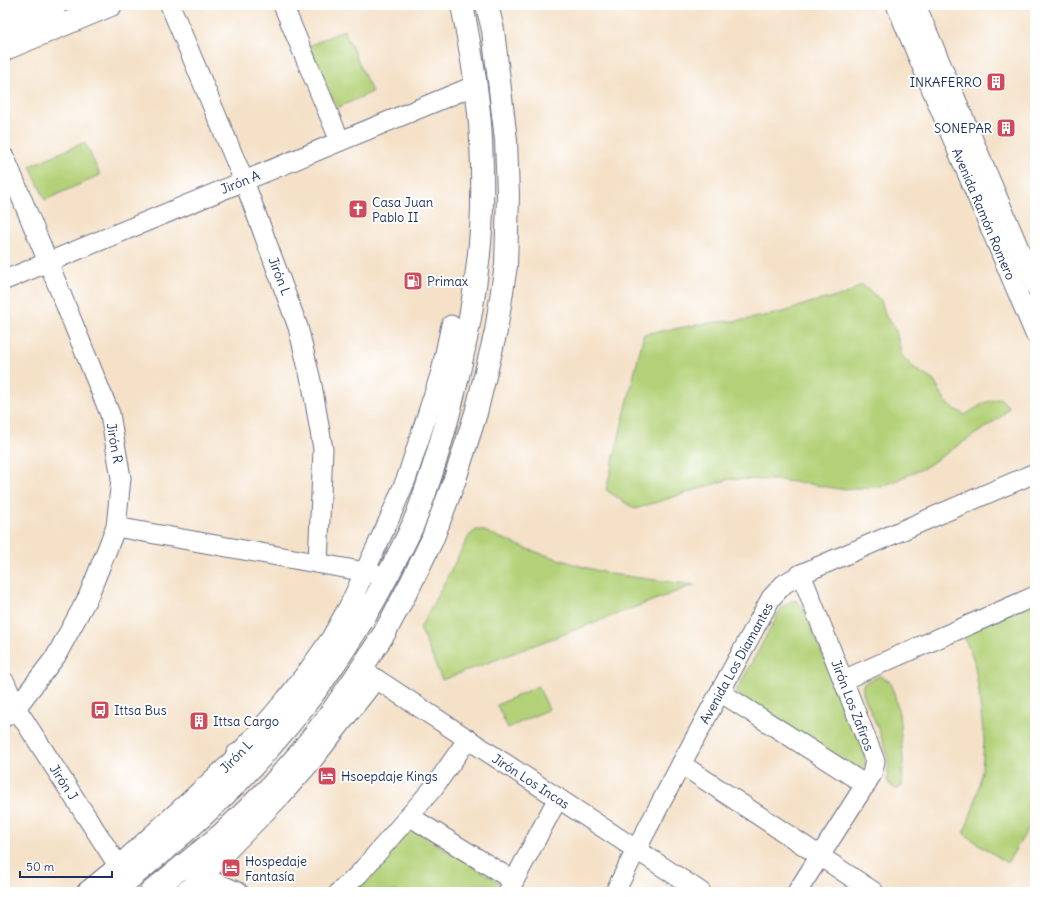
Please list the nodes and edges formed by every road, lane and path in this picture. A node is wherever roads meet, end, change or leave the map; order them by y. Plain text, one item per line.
1 (13, 5) edge
2 (56, 5) edge
3 (110, 5) edge
4 (170, 5) edge
5 (283, 5) edge
6 (462, 5) edge
7 (487, 5) edge
8 (896, 5) edge
9 (916, 5) edge
10 (5, 8) edge
11 (5, 26) edge
12 (5, 49) edge
13 (476, 85) junction
14 (340, 141) junction
15 (5, 158) edge
16 (244, 181) junction
17 (1002, 209) junction
18 (986, 217) junction
19 (1007, 243) junction
20 (48, 262) junction
21 (5, 280) edge
22 (1035, 286) edge
23 (460, 328) junction
24 (496, 331) junction
25 (1035, 334) edge
26 (1035, 473) edge
27 (116, 527) junction
28 (318, 563) junction
29 (366, 571) junction
30 (801, 574) junction
31 (388, 576) junction
32 (410, 585) junction
33 (1035, 596) edge
34 (369, 674) junction
35 (843, 680) junction
36 (5, 682) edge
37 (720, 692) junction
38 (11, 712) edge
39 (278, 738) junction
40 (468, 740) junction
41 (300, 753) junction
42 (245, 761) junction
43 (681, 764) junction
44 (866, 784) junction
45 (558, 798) junction
46 (409, 816) junction
47 (633, 854) junction
48 (820, 856) junction
49 (181, 868) junction
50 (202, 877) junction
51 (120, 879) edge
52 (511, 887) edge
53 (86, 892) edge
54 (151, 892) edge
55 (184, 892) edge
56 (238, 892) edge
57 (339, 892) edge
58 (615, 892) edge
59 (701, 892) edge
60 (797, 892) edge
61 (874, 892) edge

1 - 10 main road
2 - 11 main road
3 - 12 main road
4 - 16 street, Jirón L
5 - 14 street
6 - 13 main road
7 - 24 main road
8 - 18 street, Avenida Ramón Romero
9 - 17 street, Avenida Ramón Romero
13 - 14 street, Jirón A
13 - 23 main road
14 - 16 street, Jirón A
15 - 20 street, Jirón R
16 - 20 street, Jirón A
16 - 28 street, Jirón L
17 - 18 street
17 - 19 street, Avenida Ramón Romero
18 - 19 street, Avenida Ramón Romero
19 - 22 street, Avenida Ramón Romero
19 - 25 street, Avenida Ramón Romero
20 - 21 street, Jirón A
20 - 27 street, Jirón R
23 - 24 main road
23 - 29 street, Jirón L
23 - 31 main road
24 - 32 main road
26 - 30 street, Avenida Los Diamantes
27 - 28 street
27 - 38 street, Jirón R
28 - 29 street
29 - 31 street
29 - 42 street, Jirón L
30 - 35 street, Jirón Los Zafiros
30 - 37 street, Avenida Los Diamantes
31 - 32 main road
31 - 39 main road
32 - 34 main road
33 - 35 street
34 - 40 street, Jirón Los Incas
34 - 41 main road
34 - 50 street
35 - 44 street, Jirón Los Zafiros
36 - 38 street, Jirón J
37 - 43 street, Avenida Los Diamantes
37 - 44 street
38 - 51 street, Jirón J
39 - 41 main road
39 - 42 main road
40 - 45 street, Jirón Los Incas
40 - 46 street
41 - 49 main road
42 - 51 main road
43 - 47 street, Avenida Los Diamantes
43 - 48 street
44 - 48 street, Jirón Los Zafiros
45 - 47 street, Jirón Los Incas
45 - 52 street
46 - 52 street
46 - 57 street
47 - 58 street
47 - 59 street, Jirón Los Incas
48 - 60 street, Jirón Los Zafiros
48 - 61 street
49 - 50 street
49 - 54 main road
50 - 55 street
50 - 56 street
51 - 53 street

